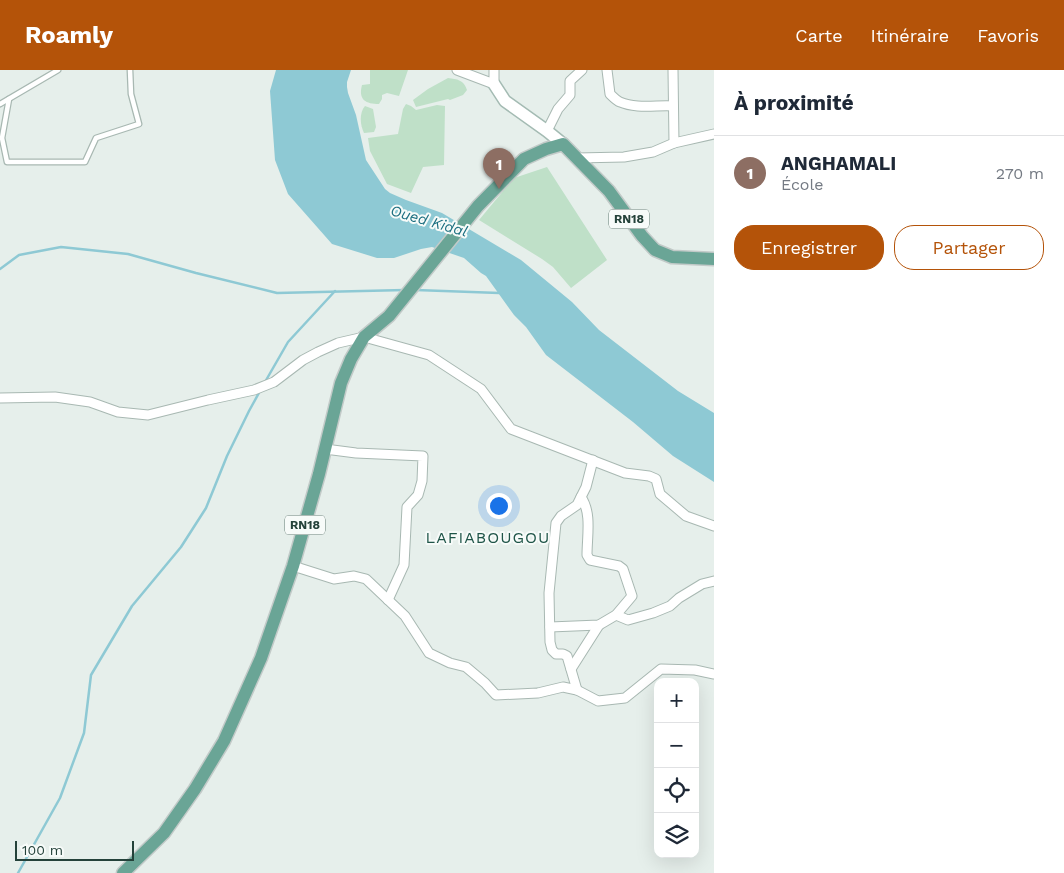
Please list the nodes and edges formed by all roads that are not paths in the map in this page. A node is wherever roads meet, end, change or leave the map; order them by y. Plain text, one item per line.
1 (58, 70) edge
2 (130, 70) edge
3 (457, 70) edge
4 (494, 70) edge
5 (582, 70) edge
6 (607, 70) edge
7 (673, 70) edge
8 (494, 84) junction
9 (9, 98) junction
10 (0, 104) edge
11 (673, 106) junction
12 (547, 131) junction
13 (714, 134) edge
14 (674, 143) junction
15 (563, 144) junction
16 (577, 158) junction
17 (6, 162) junction
18 (0, 165) edge
19 (714, 259) edge
20 (364, 337) junction
21 (0, 398) edge
22 (325, 449) junction
23 (593, 460) junction
24 (581, 497) junction
25 (714, 526) edge
26 (293, 566) junction
27 (714, 581) edge
28 (388, 600) junction
29 (616, 615) junction
30 (598, 625) junction
31 (550, 627) junction
32 (571, 669) junction
33 (714, 674) edge
34 (577, 690) junction
35 (123, 873) edge

1 - 9 lane
2 - 17 lane
3 - 8 street
4 - 8 street
5 - 12 street
6 - 11 street
7 - 11 street
8 - 12 street
9 - 10 lane
9 - 17 lane
11 - 14 street
12 - 15 street
13 - 14 street
14 - 16 street
15 - 16 main road, RN18
15 - 20 main road, RN18
16 - 19 main road, RN18
17 - 18 lane
20 - 21 street
20 - 22 main road, RN18
20 - 23 street
22 - 26 main road, RN18
22 - 28 street
23 - 24 street
23 - 25 street
24 - 29 street
24 - 31 street
26 - 28 street
26 - 35 main road, RN18
27 - 29 street
28 - 34 street
29 - 30 street
30 - 31 street
30 - 32 street
31 - 32 street
32 - 34 street
33 - 34 street

